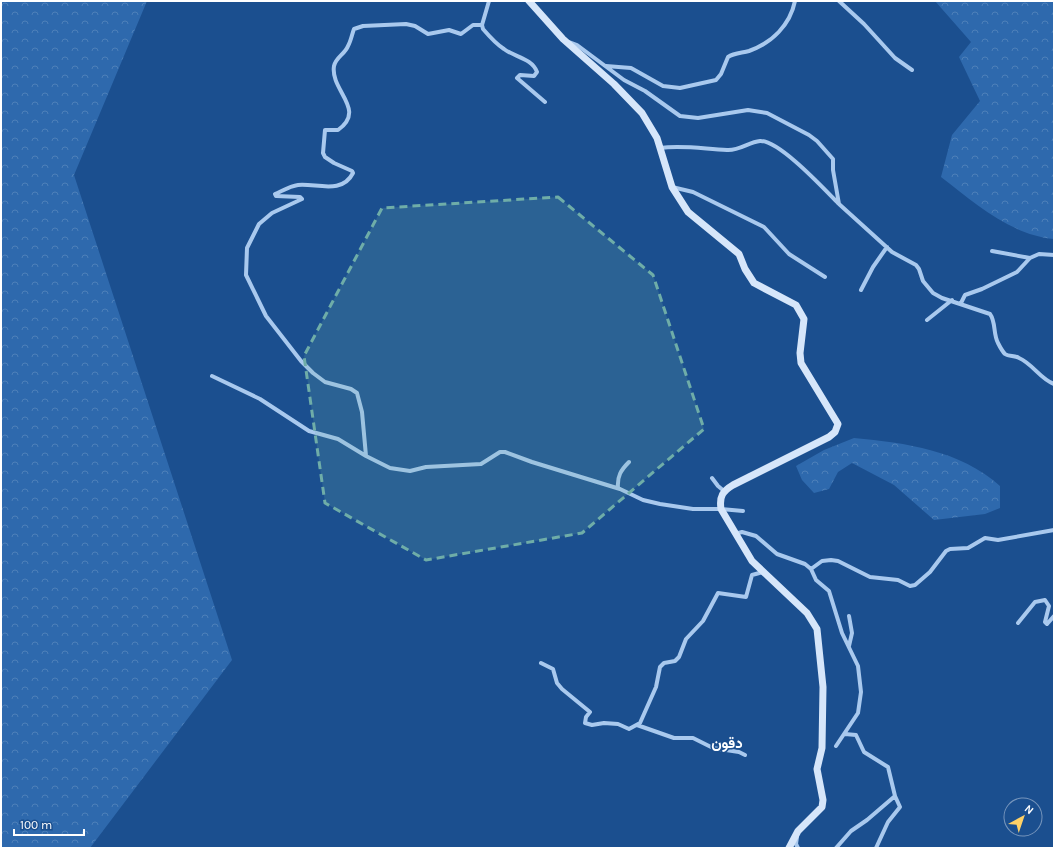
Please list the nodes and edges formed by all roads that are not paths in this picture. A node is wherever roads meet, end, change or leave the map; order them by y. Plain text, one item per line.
1 (489, 1) edge
2 (529, 1) edge
3 (795, 1) edge
4 (839, 1) edge
5 (482, 25) junction
6 (563, 39) junction
7 (606, 66) junction
8 (912, 70) dead end
9 (545, 102) dead end
10 (660, 148) junction
11 (672, 187) junction
12 (839, 204) junction
13 (887, 247) junction
14 (992, 251) dead end
15 (1054, 255) edge
16 (1030, 258) junction
17 (825, 277) dead end
18 (861, 290) dead end
19 (952, 300) junction
20 (961, 303) junction
21 (928, 320) dead end
22 (212, 376) dead end
23 (1054, 384) edge
24 (366, 456) junction
25 (629, 462) dead end
26 (712, 478) dead end
27 (618, 488) junction
28 (724, 491) junction
29 (721, 509) junction
30 (743, 512) dead end
31 (1054, 530) edge
32 (735, 534) junction
33 (811, 569) junction
34 (762, 572) junction
35 (849, 616) dead end
36 (1054, 616) edge
37 (1018, 623) dead end
38 (849, 646) junction
39 (541, 663) dead end
40 (637, 725) junction
41 (845, 734) junction
42 (836, 746) dead end
43 (745, 755) dead end
44 (895, 796) junction
45 (798, 831) junction
46 (789, 848) edge
47 (798, 848) edge
48 (836, 848) edge
49 (876, 848) edge

1 - 5 street
2 - 6 main road
3 - 7 street
4 - 8 street
5 - 9 street
5 - 24 street
6 - 7 street
6 - 10 main road
7 - 12 street
10 - 11 main road
10 - 12 street
11 - 17 street
11 - 28 main road
12 - 13 street
13 - 18 street
13 - 19 street
14 - 16 street
15 - 16 street
16 - 20 street
19 - 20 street
19 - 21 street
20 - 23 street
22 - 24 street
24 - 27 street
25 - 27 street
26 - 28 street
27 - 29 street
28 - 29 main road
29 - 30 street
29 - 32 main road
31 - 33 street
32 - 33 street
32 - 34 main road
33 - 38 street
34 - 40 street
34 - 45 main road
35 - 38 street
36 - 37 street
38 - 41 street
39 - 40 street
40 - 43 street
41 - 42 street
41 - 44 street
44 - 48 street
44 - 49 street
45 - 46 main road
45 - 47 street

